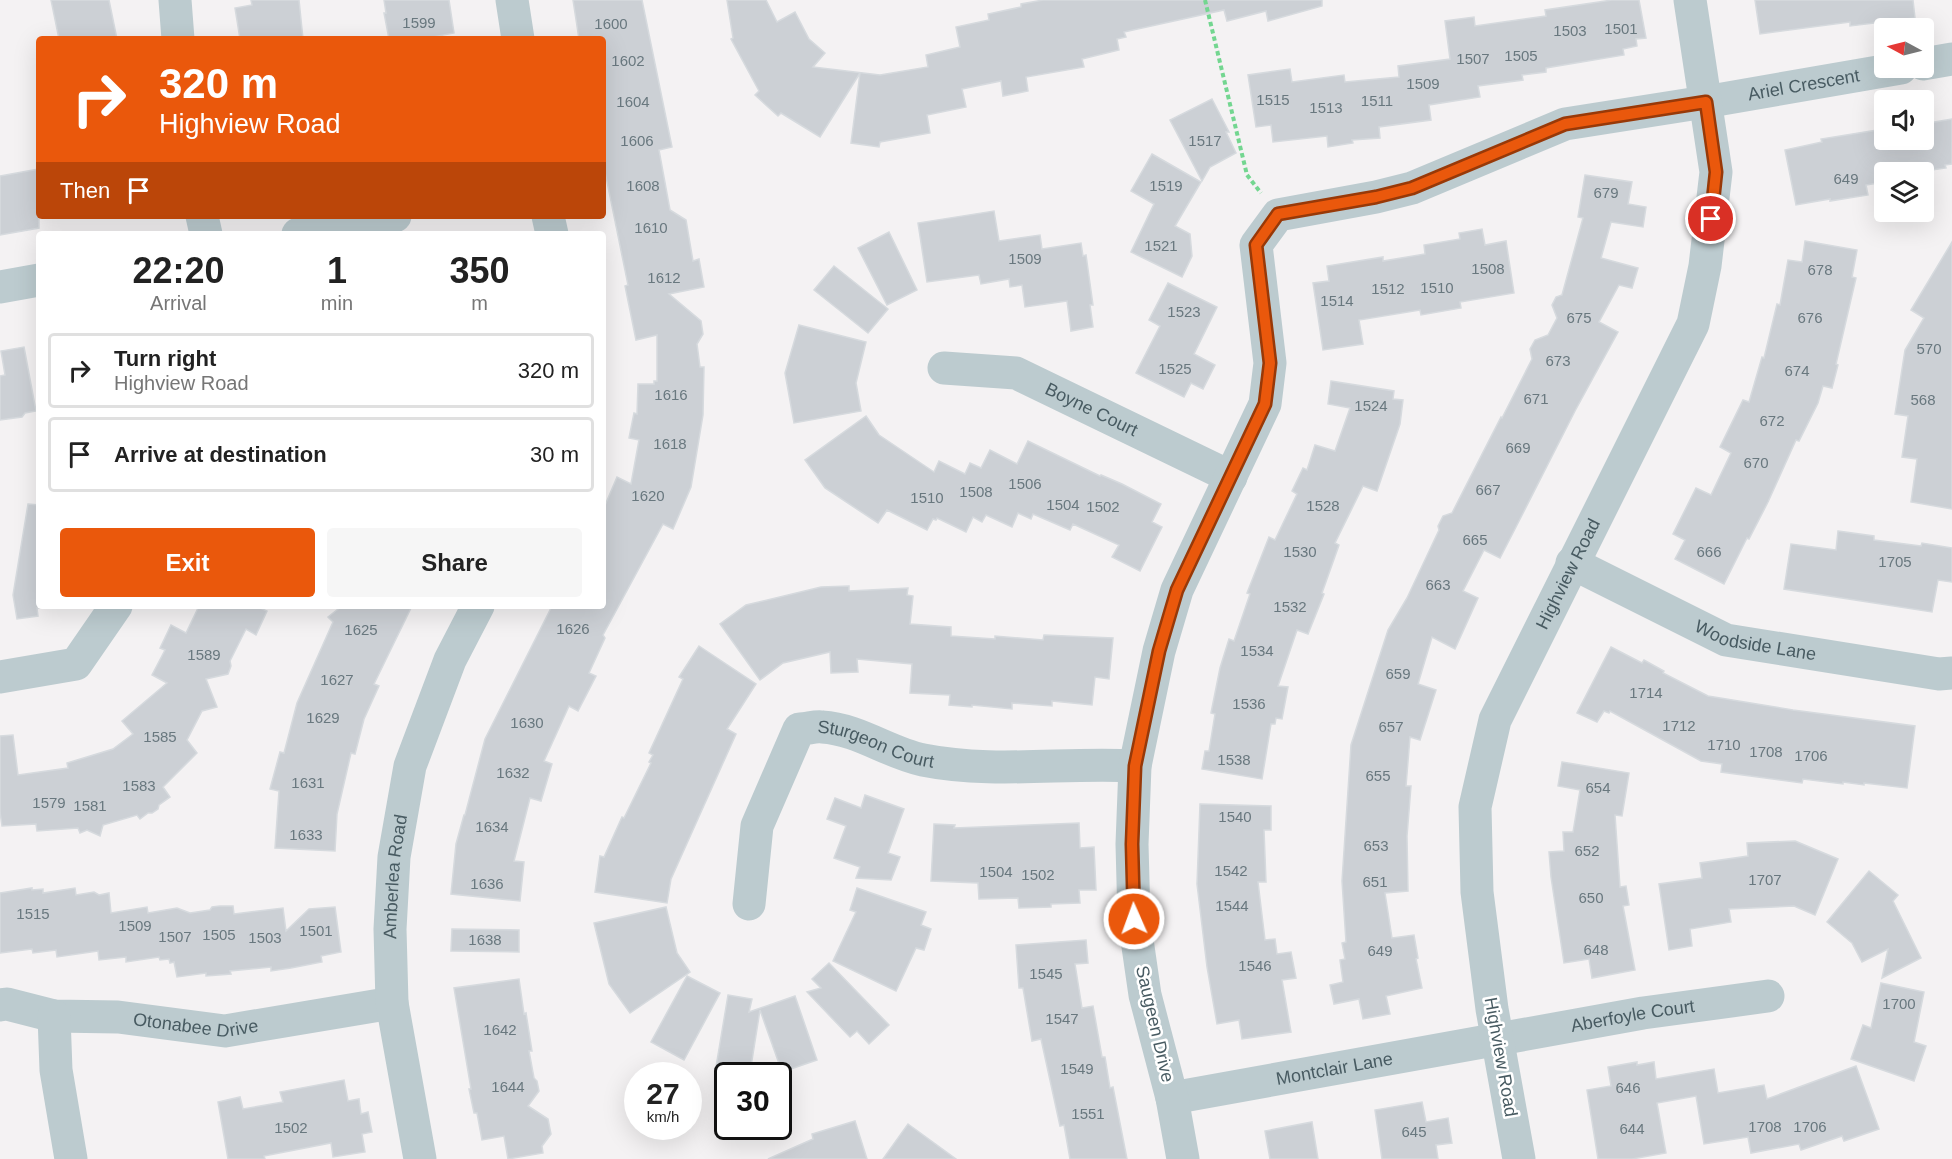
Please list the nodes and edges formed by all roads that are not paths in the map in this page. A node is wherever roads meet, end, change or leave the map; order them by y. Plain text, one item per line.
1 (175, 0) edge
2 (512, 0) edge
3 (1690, 0) edge
4 (178, 36) edge
5 (518, 36) edge
6 (1952, 59) edge
7 (1934, 62) edge
8 (1874, 73) edge
9 (1706, 102) junction
10 (379, 219) edge
11 (314, 231) edge
12 (36, 281) edge
13 (0, 287) edge
14 (944, 368) dead end
15 (1231, 477) junction
16 (1572, 563) junction
17 (114, 609) edge
18 (476, 609) edge
19 (1952, 672) edge
20 (0, 677) edge
21 (1135, 766) junction
22 (748, 904) dead end
23 (1768, 996) dead end
24 (393, 1003) junction
25 (0, 1005) edge
26 (54, 1016) junction
27 (1498, 1039) junction
28 (1172, 1098) junction
29 (72, 1159) edge
30 (420, 1159) edge
31 (1183, 1159) edge
32 (1519, 1159) edge

1 - 4 street
2 - 5 street
3 - 9 street, Highview Road
6 - 7 street
8 - 9 street, Ariel Crescent
9 - 15 street, Saugeen Drive
9 - 16 street, Highview Road
10 - 11 street
12 - 13 street
14 - 15 street, Boyne Court
15 - 21 street, Saugeen Drive
16 - 19 street, Woodside Lane
16 - 27 street, Highview Road
17 - 20 street
18 - 24 street, Amberlea Road
21 - 22 street, Sturgeon Court
21 - 28 street, Saugeen Drive
23 - 27 street, Aberfoyle Court
24 - 26 street, Otonabee Drive
24 - 30 street, Amberlea Road
25 - 26 street, Otonabee Drive
26 - 29 street
27 - 28 street, Montclair Lane
27 - 32 street, Highview Road
28 - 31 street, Saugeen Drive

